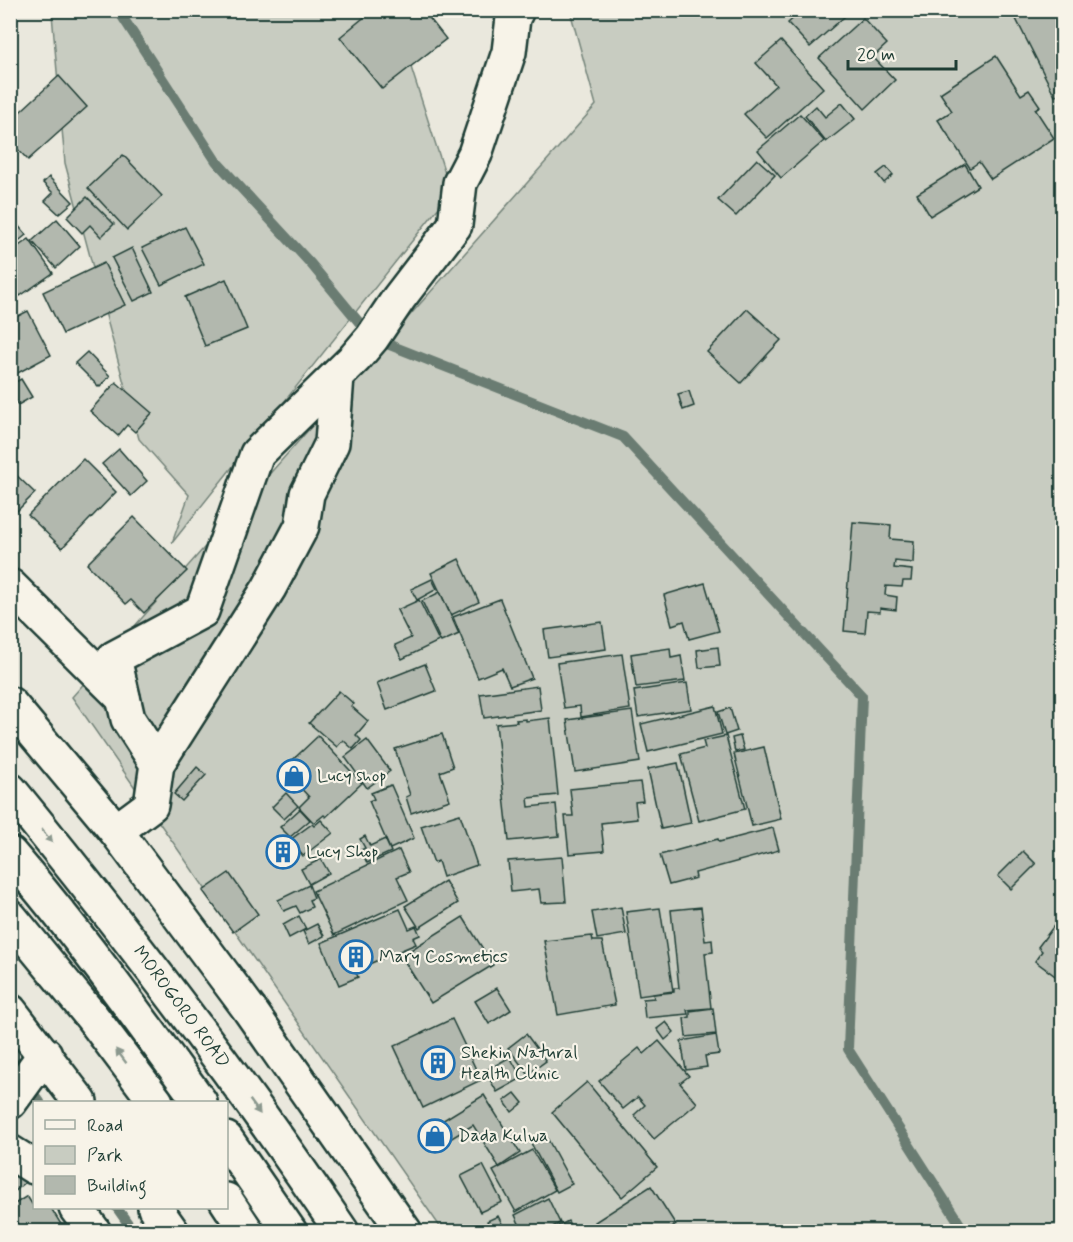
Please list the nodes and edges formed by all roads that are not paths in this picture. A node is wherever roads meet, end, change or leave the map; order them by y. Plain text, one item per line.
1 (517, 10) edge
2 (337, 376) junction
3 (10, 586) edge
4 (123, 698) junction
5 (10, 705) edge
6 (157, 765) junction
7 (10, 790) edge
8 (116, 831) junction
9 (10, 854) edge
10 (10, 917) edge
11 (10, 1011) edge
12 (45, 1054) junction
13 (79, 1101) edge
14 (155, 1101) edge
15 (199, 1101) edge
16 (10, 1102) edge
17 (228, 1142) edge
18 (10, 1152) edge
19 (33, 1166) edge
20 (228, 1203) edge
21 (77, 1209) edge
22 (156, 1209) edge
23 (94, 1232) edge
24 (172, 1232) edge
25 (247, 1232) edge
26 (290, 1232) edge
27 (342, 1232) edge
28 (405, 1232) edge

1 - 2 main road
2 - 4 main road
2 - 6 main road
3 - 4 main road
4 - 6 main road
5 - 8 main road
6 - 8 main road
7 -> 27 main road, MOROGORO ROAD
8 - 28 main road
9 - 15 main road
14 -> 10 main road
11 - 12 main road
12 - 13 main road
12 - 16 main road
17 - 26 main road
18 - 19 main road
20 - 25 main road
21 - 23 main road
22 - 24 main road

